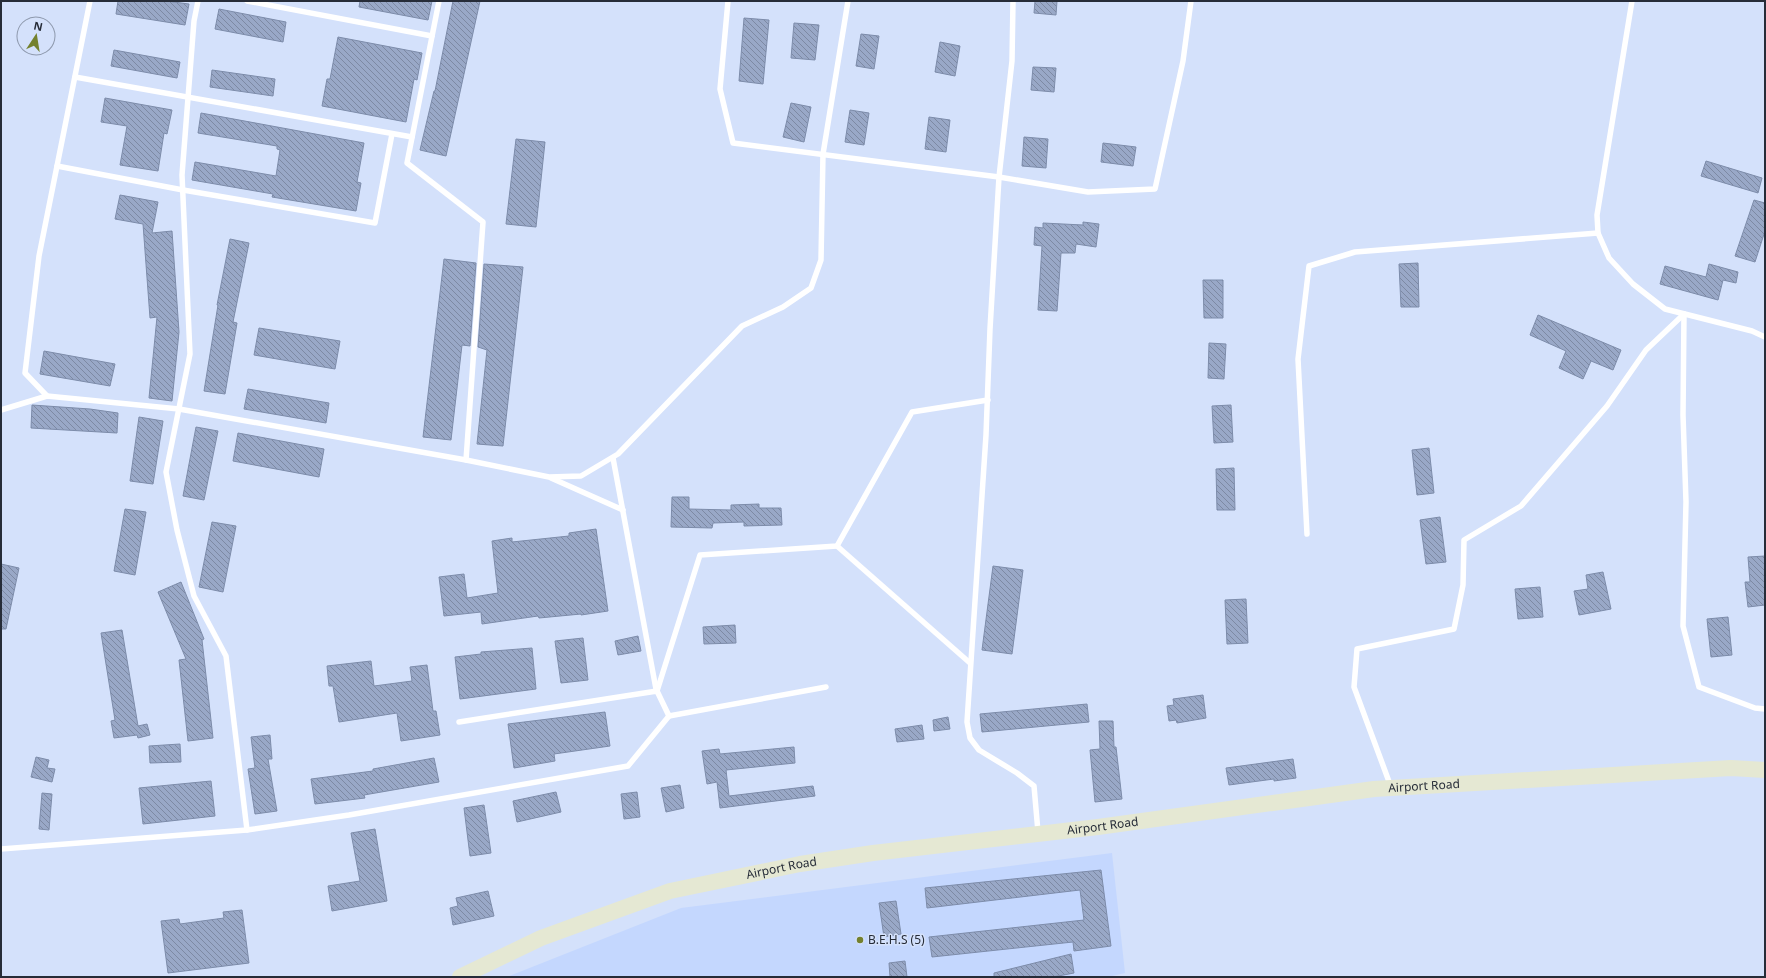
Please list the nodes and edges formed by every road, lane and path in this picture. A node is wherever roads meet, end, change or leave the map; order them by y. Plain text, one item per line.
1 (90, 1) edge
2 (198, 1) edge
3 (247, 1) edge
4 (439, 1) edge
5 (728, 1) edge
6 (848, 1) edge
7 (1013, 1) edge
8 (1191, 1) edge
9 (1632, 1) edge
10 (432, 36) junction
11 (75, 77) junction
12 (188, 98) junction
13 (392, 134) junction
14 (412, 137) junction
15 (823, 154) junction
16 (57, 166) junction
17 (999, 178) junction
18 (183, 190) junction
19 (1598, 233) junction
20 (1684, 314) junction
21 (1765, 336) edge
22 (47, 396) junction
23 (988, 400) junction
24 (179, 409) junction
25 (1, 410) edge
26 (613, 458) junction
27 (466, 460) junction
28 (548, 477) junction
29 (623, 510) junction
30 (1307, 534) dead end
31 (837, 546) junction
32 (970, 663) junction
33 (826, 687) dead end
34 (657, 691) junction
35 (1765, 709) edge
36 (669, 716) junction
37 (459, 722) dead end
38 (1765, 770) edge
39 (1392, 788) junction
40 (247, 830) junction
41 (1038, 834) junction
42 (1, 849) edge
43 (460, 977) edge

1 - 11 lane
2 - 12 lane
3 - 10 lane
4 - 10 lane
5 - 15 lane
6 - 15 lane
7 - 17 lane
8 - 17 lane
9 - 19 lane
10 - 14 lane
11 - 12 lane
11 - 16 lane
12 - 13 lane
12 - 18 lane
13 - 14 lane
13 - 18 lane
14 - 27 lane
15 - 17 lane
15 - 26 lane
16 - 18 lane
16 - 22 lane
17 - 23 lane
18 - 24 lane
19 - 20 lane
19 - 30 lane
20 - 21 lane
20 - 35 lane
20 - 39 lane
22 - 24 lane
22 - 25 lane
23 - 31 lane
23 - 32 lane
24 - 27 lane
24 - 40 lane
26 - 28 lane
26 - 29 lane
27 - 28 lane
28 - 29 lane
29 - 34 lane
31 - 32 lane
31 - 34 lane
32 - 41 lane
33 - 36 lane
34 - 36 lane
34 - 37 lane
36 - 40 lane
38 - 39 main road, Airport Road
39 - 41 main road, Airport Road
40 - 42 lane
41 - 43 main road, Airport Road

